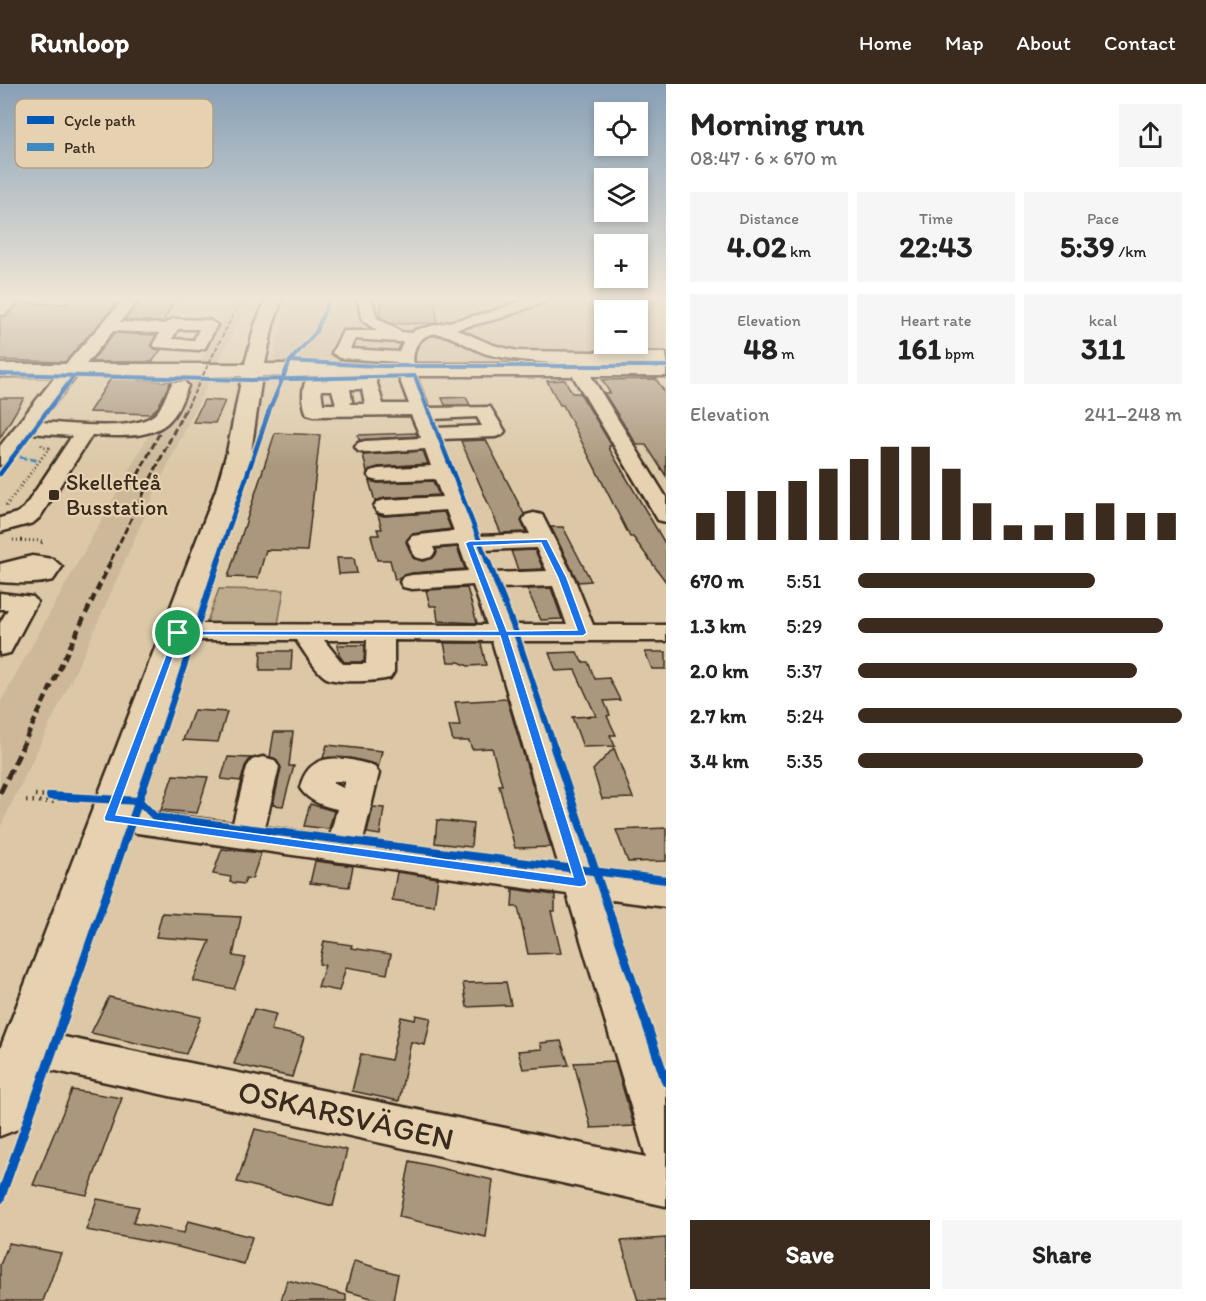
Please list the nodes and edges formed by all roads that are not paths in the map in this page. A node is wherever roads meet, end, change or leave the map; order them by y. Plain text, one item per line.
1 (83, 354) edge
2 (258, 354) edge
3 (342, 354) edge
4 (390, 354) edge
5 (414, 354) edge
6 (508, 354) edge
7 (666, 358) edge
8 (0, 370) edge
9 (69, 370) junction
10 (666, 370) edge
11 (254, 371) junction
12 (579, 371) junction
13 (340, 384) junction
14 (179, 386) dead end
15 (412, 390) junction
16 (375, 409) junction
17 (344, 410) junction
18 (483, 411) dead end
19 (13, 436) edge
20 (365, 447) dead end
21 (0, 459) edge
22 (442, 472) junction
23 (378, 475) dead end
24 (39, 484) edge
25 (454, 503) junction
26 (385, 507) dead end
27 (666, 515) edge
28 (468, 540) junction
29 (423, 552) dead end
30 (562, 578) junction
31 (483, 579) junction
32 (412, 582) dead end
33 (0, 601) edge
34 (303, 632) junction
35 (178, 633) junction
36 (381, 633) junction
37 (503, 633) junction
38 (583, 633) junction
39 (666, 633) edge
40 (0, 646) edge
41 (263, 767) dead end
42 (356, 801) dead end
43 (109, 818) junction
44 (246, 838) junction
45 (343, 851) junction
46 (580, 883) junction
47 (666, 894) edge
48 (27, 1039) junction
49 (0, 1113) edge
50 (666, 1153) edge
51 (666, 1184) edge

1 - 9 street
2 - 11 main road
3 - 15 street
4 - 15 street
5 - 15 street
6 - 7 street
8 - 9 main road
9 - 11 main road
9 - 19 street
10 - 12 main road
11 - 15 main road
11 - 35 main road
12 - 15 main road
12 - 27 street
13 - 16 street
13 - 17 street
13 - 17 street
14 - 24 street
15 - 16 street
15 - 18 street
15 - 20 street
15 - 22 street
16 - 17 street
19 - 21 street
19 - 24 street
22 - 23 street
22 - 25 street
25 - 26 street
25 - 28 street
28 - 29 street
28 - 30 street
28 - 31 street
30 - 31 street
30 - 38 street
31 - 32 street
31 - 37 street
33 - 40 street
34 - 35 street
34 - 36 street
34 - 36 street
35 - 43 main road
36 - 37 street
37 - 38 street
37 - 46 street
38 - 39 street
41 - 44 street
42 - 45 street
43 - 44 street
43 - 48 main road
44 - 45 street
45 - 46 street
46 - 47 street
46 - 50 street
48 - 49 main road
48 - 51 street, OSKARSVÄGEN

